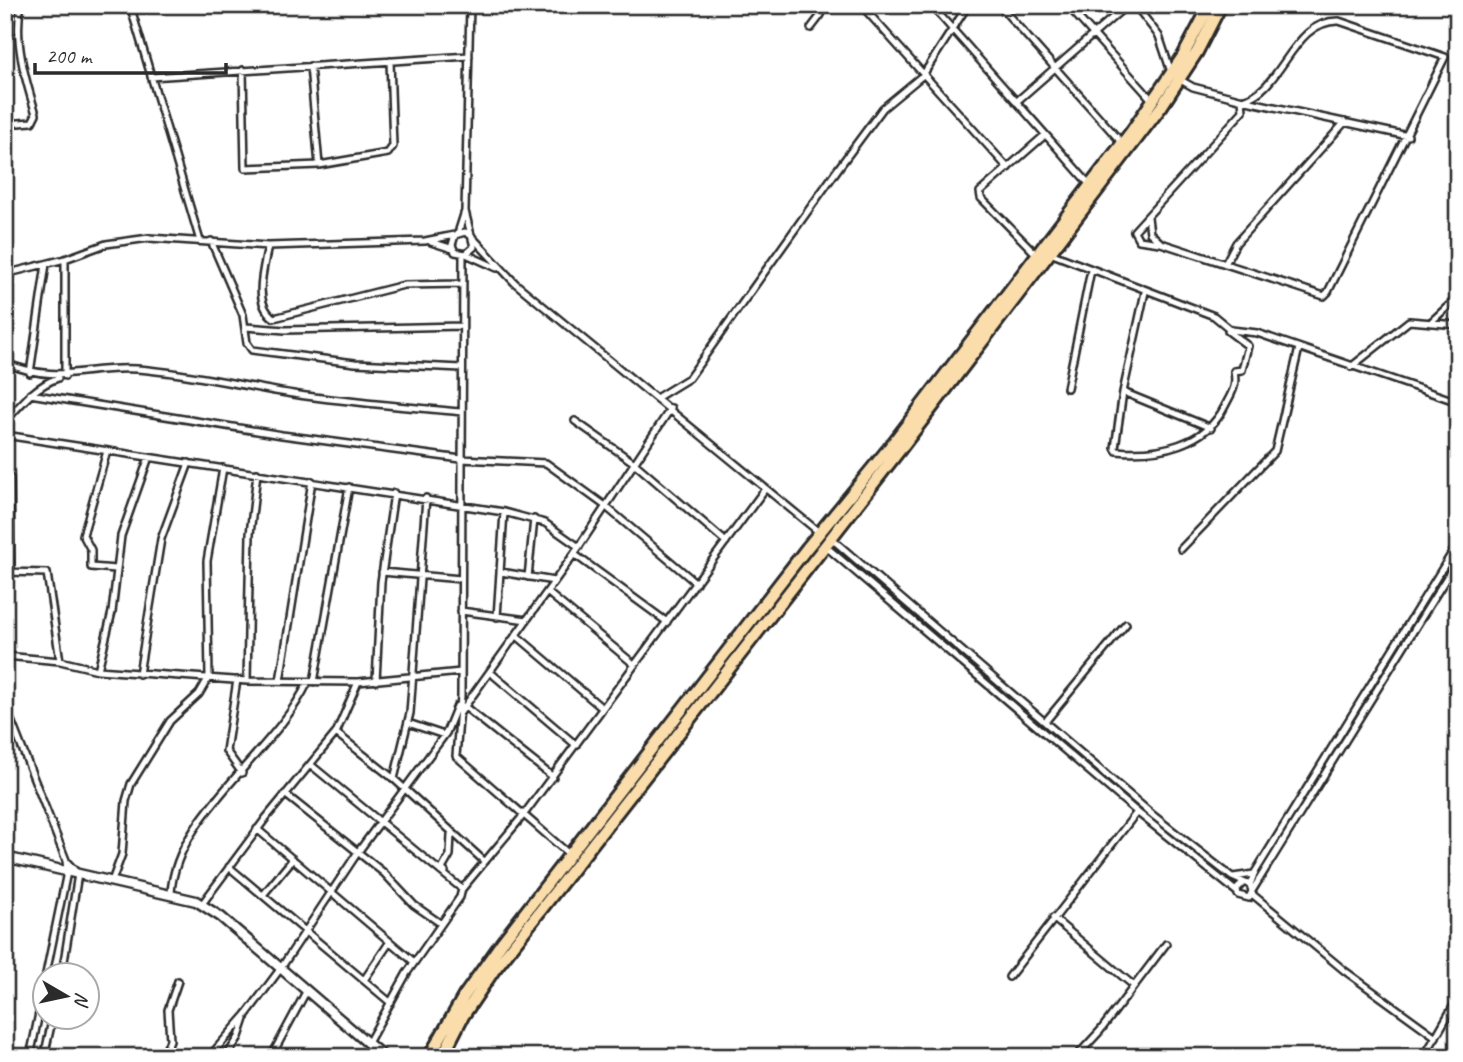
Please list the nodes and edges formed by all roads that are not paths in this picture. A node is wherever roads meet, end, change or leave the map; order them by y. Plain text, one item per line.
1 (21, 5) edge
2 (130, 5) edge
3 (470, 5) edge
4 (816, 5) edge
5 (861, 5) edge
6 (931, 5) edge
7 (968, 5) edge
8 (999, 5) edge
9 (1067, 5) edge
10 (1127, 5) edge
11 (1135, 5) edge
12 (1210, 5) edge
13 (1221, 5) edge
14 (811, 28) dead end
15 (954, 30) junction
16 (1093, 35) junction
17 (469, 56) junction
18 (390, 61) junction
19 (310, 66) junction
20 (1055, 68) junction
21 (243, 70) junction
22 (923, 75) junction
23 (152, 77) junction
24 (1176, 77) junction
25 (1242, 100) junction
26 (1153, 101) junction
27 (1016, 102) junction
28 (1345, 122) junction
29 (5, 124) edge
30 (1045, 135) junction
31 (1408, 136) junction
32 (1122, 143) junction
33 (319, 165) junction
34 (1008, 168) junction
35 (1090, 185) junction
36 (465, 211) junction
37 (1148, 217) junction
38 (456, 234) junction
39 (473, 238) junction
40 (200, 241) junction
41 (211, 241) junction
42 (425, 241) junction
43 (1161, 243) junction
44 (268, 246) junction
45 (453, 249) junction
46 (1050, 253) junction
47 (464, 255) junction
48 (1037, 255) junction
49 (65, 259) junction
50 (46, 264) junction
51 (1224, 264) junction
52 (500, 270) junction
53 (1091, 270) junction
54 (5, 274) edge
55 (462, 284) junction
56 (1145, 292) junction
57 (1458, 297) edge
58 (1008, 301) junction
59 (1214, 317) junction
60 (1432, 321) junction
61 (1458, 325) edge
62 (462, 326) junction
63 (246, 327) junction
64 (1299, 348) junction
65 (5, 363) edge
66 (1351, 367) junction
67 (461, 368) junction
68 (30, 373) junction
69 (65, 376) junction
70 (1067, 388) dead end
71 (1123, 392) junction
72 (30, 394) junction
73 (658, 397) junction
74 (1458, 402) edge
75 (671, 408) junction
76 (461, 412) junction
77 (575, 421) dead end
78 (5, 422) edge
79 (1211, 428) junction
80 (5, 435) edge
81 (107, 451) junction
82 (149, 457) junction
83 (461, 459) junction
84 (634, 462) junction
85 (189, 463) junction
86 (223, 468) junction
87 (257, 473) junction
88 (10, 478) dead end
89 (312, 481) junction
90 (349, 486) junction
91 (765, 489) junction
92 (394, 493) junction
93 (426, 498) junction
94 (461, 505) junction
95 (604, 505) junction
96 (504, 512) junction
97 (534, 519) junction
98 (825, 538) junction
99 (726, 542) junction
100 (579, 547) junction
101 (1456, 548) edge
102 (1181, 549) dead end
103 (574, 554) junction
104 (1458, 559) edge
105 (117, 569) junction
106 (8, 572) edge
107 (382, 572) junction
108 (501, 572) junction
109 (420, 575) junction
110 (528, 577) junction
111 (461, 579) junction
112 (554, 581) junction
113 (696, 583) junction
114 (547, 592) junction
115 (461, 611) junction
116 (497, 617) junction
117 (527, 620) junction
118 (667, 622) junction
119 (1126, 624) dead end
120 (516, 635) junction
121 (5, 656) edge
122 (60, 661) junction
123 (635, 665) junction
124 (99, 670) junction
125 (461, 672) junction
126 (490, 672) junction
127 (139, 674) junction
128 (209, 677) junction
129 (412, 677) junction
130 (237, 680) junction
131 (247, 681) junction
132 (280, 681) junction
133 (376, 681) junction
134 (311, 682) junction
135 (358, 682) junction
136 (461, 696) junction
137 (5, 705) edge
138 (465, 707) junction
139 (602, 708) junction
140 (458, 716) junction
141 (1045, 722) junction
142 (408, 723) junction
143 (336, 733) junction
144 (444, 735) junction
145 (576, 745) junction
146 (311, 765) junction
147 (242, 773) junction
148 (553, 776) junction
149 (394, 779) junction
150 (404, 787) junction
151 (285, 794) junction
152 (1137, 812) junction
153 (523, 817) junction
154 (380, 820) junction
155 (449, 829) junction
156 (257, 830) junction
157 (358, 852) junction
158 (570, 855) junction
159 (5, 857) edge
160 (293, 859) junction
161 (66, 860) junction
162 (484, 861) junction
163 (229, 867) junction
164 (67, 872) junction
165 (78, 874) junction
166 (1254, 874) junction
167 (1232, 877) junction
168 (112, 881) junction
169 (1242, 884) junction
170 (462, 888) junction
171 (331, 891) junction
172 (1237, 892) junction
173 (1250, 892) junction
174 (171, 894) junction
175 (263, 895) junction
176 (202, 904) junction
177 (1053, 918) junction
178 (440, 923) junction
179 (304, 929) junction
180 (389, 943) junction
181 (1166, 944) dead end
182 (49, 960) edge
183 (64, 960) edge
184 (414, 962) junction
185 (281, 968) junction
186 (1009, 977) dead end
187 (364, 980) junction
188 (177, 981) dead end
189 (1135, 986) junction
190 (307, 990) junction
191 (1458, 998) edge
192 (391, 1003) junction
193 (246, 1016) junction
194 (35, 1030) edge
195 (50, 1030) edge
196 (1436, 1037) junction
197 (368, 1043) junction
198 (30, 1057) edge
199 (44, 1057) edge
200 (163, 1057) edge
201 (209, 1057) edge
202 (226, 1057) edge
203 (271, 1057) edge
204 (384, 1057) edge
205 (429, 1057) edge
206 (442, 1057) edge
207 (1076, 1057) edge
208 (1424, 1057) edge

1 - 29 street
2 - 23 street
3 - 17 street
4 - 14 street
5 - 22 street
6 - 15 street
7 - 15 street
8 - 20 street
9 - 16 street
10 - 16 street
11 - 24 street
12 - 24 highway
13 - 24 highway
15 - 22 street
15 - 27 street
16 - 20 street
16 - 26 street
17 - 18 street
17 - 36 street
18 - 19 street
18 - 33 street
19 - 21 street
19 - 33 street
20 - 27 street
20 - 32 street
21 - 23 street
21 - 33 street
22 - 34 street
22 - 73 street
23 - 40 street
24 - 25 street
24 - 26 highway
24 - 46 highway
25 - 28 street
25 - 31 street
25 - 37 street
26 - 32 highway
27 - 30 street
28 - 31 street
28 - 51 street
30 - 34 street
30 - 35 street
31 - 51 street
32 - 35 highway
34 - 48 street
35 - 48 highway
36 - 38 street
36 - 39 street
37 - 43 street
37 - 43 street
38 - 39 street
38 - 42 street
38 - 45 street
39 - 47 street
39 - 52 street
40 - 41 street
40 - 49 street
41 - 44 street
41 - 63 street
42 - 44 street
42 - 45 street
43 - 51 street
44 - 55 street
45 - 47 street
46 - 53 street
46 - 58 highway
47 - 52 street
47 - 55 street
48 - 58 highway
49 - 50 street
49 - 69 street
50 - 54 street
50 - 68 street
52 - 73 street
53 - 56 street
53 - 70 street
55 - 62 street
56 - 59 street
56 - 71 street
57 - 60 street
58 - 98 highway
59 - 64 street
59 - 79 street
60 - 61 street
60 - 66 street
62 - 63 street
62 - 67 street
63 - 67 street
64 - 66 street
64 - 102 street
65 - 68 street
66 - 74 street
67 - 76 street
68 - 69 street
69 - 72 street
69 - 76 street
71 - 79 street
71 - 79 street
72 - 78 street
72 - 83 street
73 - 75 street
75 - 84 street
75 - 91 street
76 - 83 street
77 - 84 street
80 - 81 street
81 - 82 street
81 - 105 street
82 - 85 street
82 - 105 street
83 - 94 street
83 - 95 street
84 - 95 street
84 - 99 street
85 - 86 street
85 - 127 street
86 - 87 street
86 - 128 street
87 - 89 street
87 - 131 street
88 - 106 street
89 - 90 street
89 - 132 street
90 - 92 street
90 - 134 street
91 - 98 street
91 - 99 street
92 - 93 street
92 - 107 street
93 - 94 street
93 - 109 street
94 - 96 street
94 - 111 street
95 - 100 street
95 - 113 street
96 - 97 street
96 - 108 street
97 - 100 street
97 - 110 street
98 - 141 street
98 - 152 street
98 - 158 highway
98 - 206 highway
99 - 113 street
100 - 103 street
101 - 166 street
103 - 112 street
103 - 118 street
104 - 173 street
105 - 124 street
106 - 122 street
107 - 109 street
107 - 133 street
108 - 110 street
108 - 116 street
109 - 111 street
109 - 129 street
110 - 112 street
111 - 115 street
112 - 114 street
113 - 118 street
114 - 117 street
114 - 123 street
115 - 116 street
115 - 125 street
116 - 117 street
117 - 120 street
118 - 123 street
119 - 141 street
120 - 126 street
120 - 139 street
121 - 122 street
122 - 124 street
123 - 139 street
124 - 127 street
125 - 129 street
125 - 136 street
126 - 138 street
126 - 145 street
127 - 128 street
128 - 130 street
128 - 168 street
129 - 133 street
129 - 142 street
130 - 131 street
130 - 147 street
131 - 132 street
132 - 134 street
133 - 135 street
134 - 135 street
134 - 147 street
135 - 143 street
136 - 140 street
136 - 144 street
137 - 161 street
138 - 140 street
138 - 148 street
139 - 145 street
140 - 153 street
141 - 167 street
142 - 144 street
142 - 149 street
143 - 146 street
143 - 149 street
144 - 150 street
145 - 148 street
146 - 151 street
146 - 154 street
147 - 174 street
148 - 153 street
149 - 150 street
150 - 154 street
150 - 155 street
151 - 156 street
151 - 157 street
152 - 172 street
152 - 177 street
153 - 158 street
153 - 162 street
154 - 157 street
154 - 170 street
155 - 162 street
155 - 170 street
156 - 160 street
156 - 163 street
157 - 171 street
157 - 178 street
158 - 205 highway
159 - 164 street
160 - 171 street
160 - 175 street
161 - 164 street
161 - 165 street
162 - 170 street
163 - 175 street
163 - 176 street
164 - 165 street
164 - 182 street
165 - 168 street
165 - 183 street
166 - 167 street
166 - 173 street
167 - 169 street
168 - 174 street
169 - 172 street
169 - 173 street
170 - 178 street
171 - 179 street
171 - 180 street
172 - 173 street
173 - 196 street
174 - 176 street
175 - 179 street
176 - 185 street
177 - 186 street
177 - 189 street
178 - 184 street
179 - 185 street
179 - 187 street
180 - 184 street
180 - 187 street
181 - 189 street
184 - 192 street
185 - 190 street
185 - 193 street
187 - 192 street
188 - 200 street
189 - 207 street
190 - 197 street
190 - 203 street
191 - 196 street
192 - 197 street
193 - 201 street
193 - 202 street
194 - 198 street
195 - 199 street
196 - 208 street
197 - 204 street

